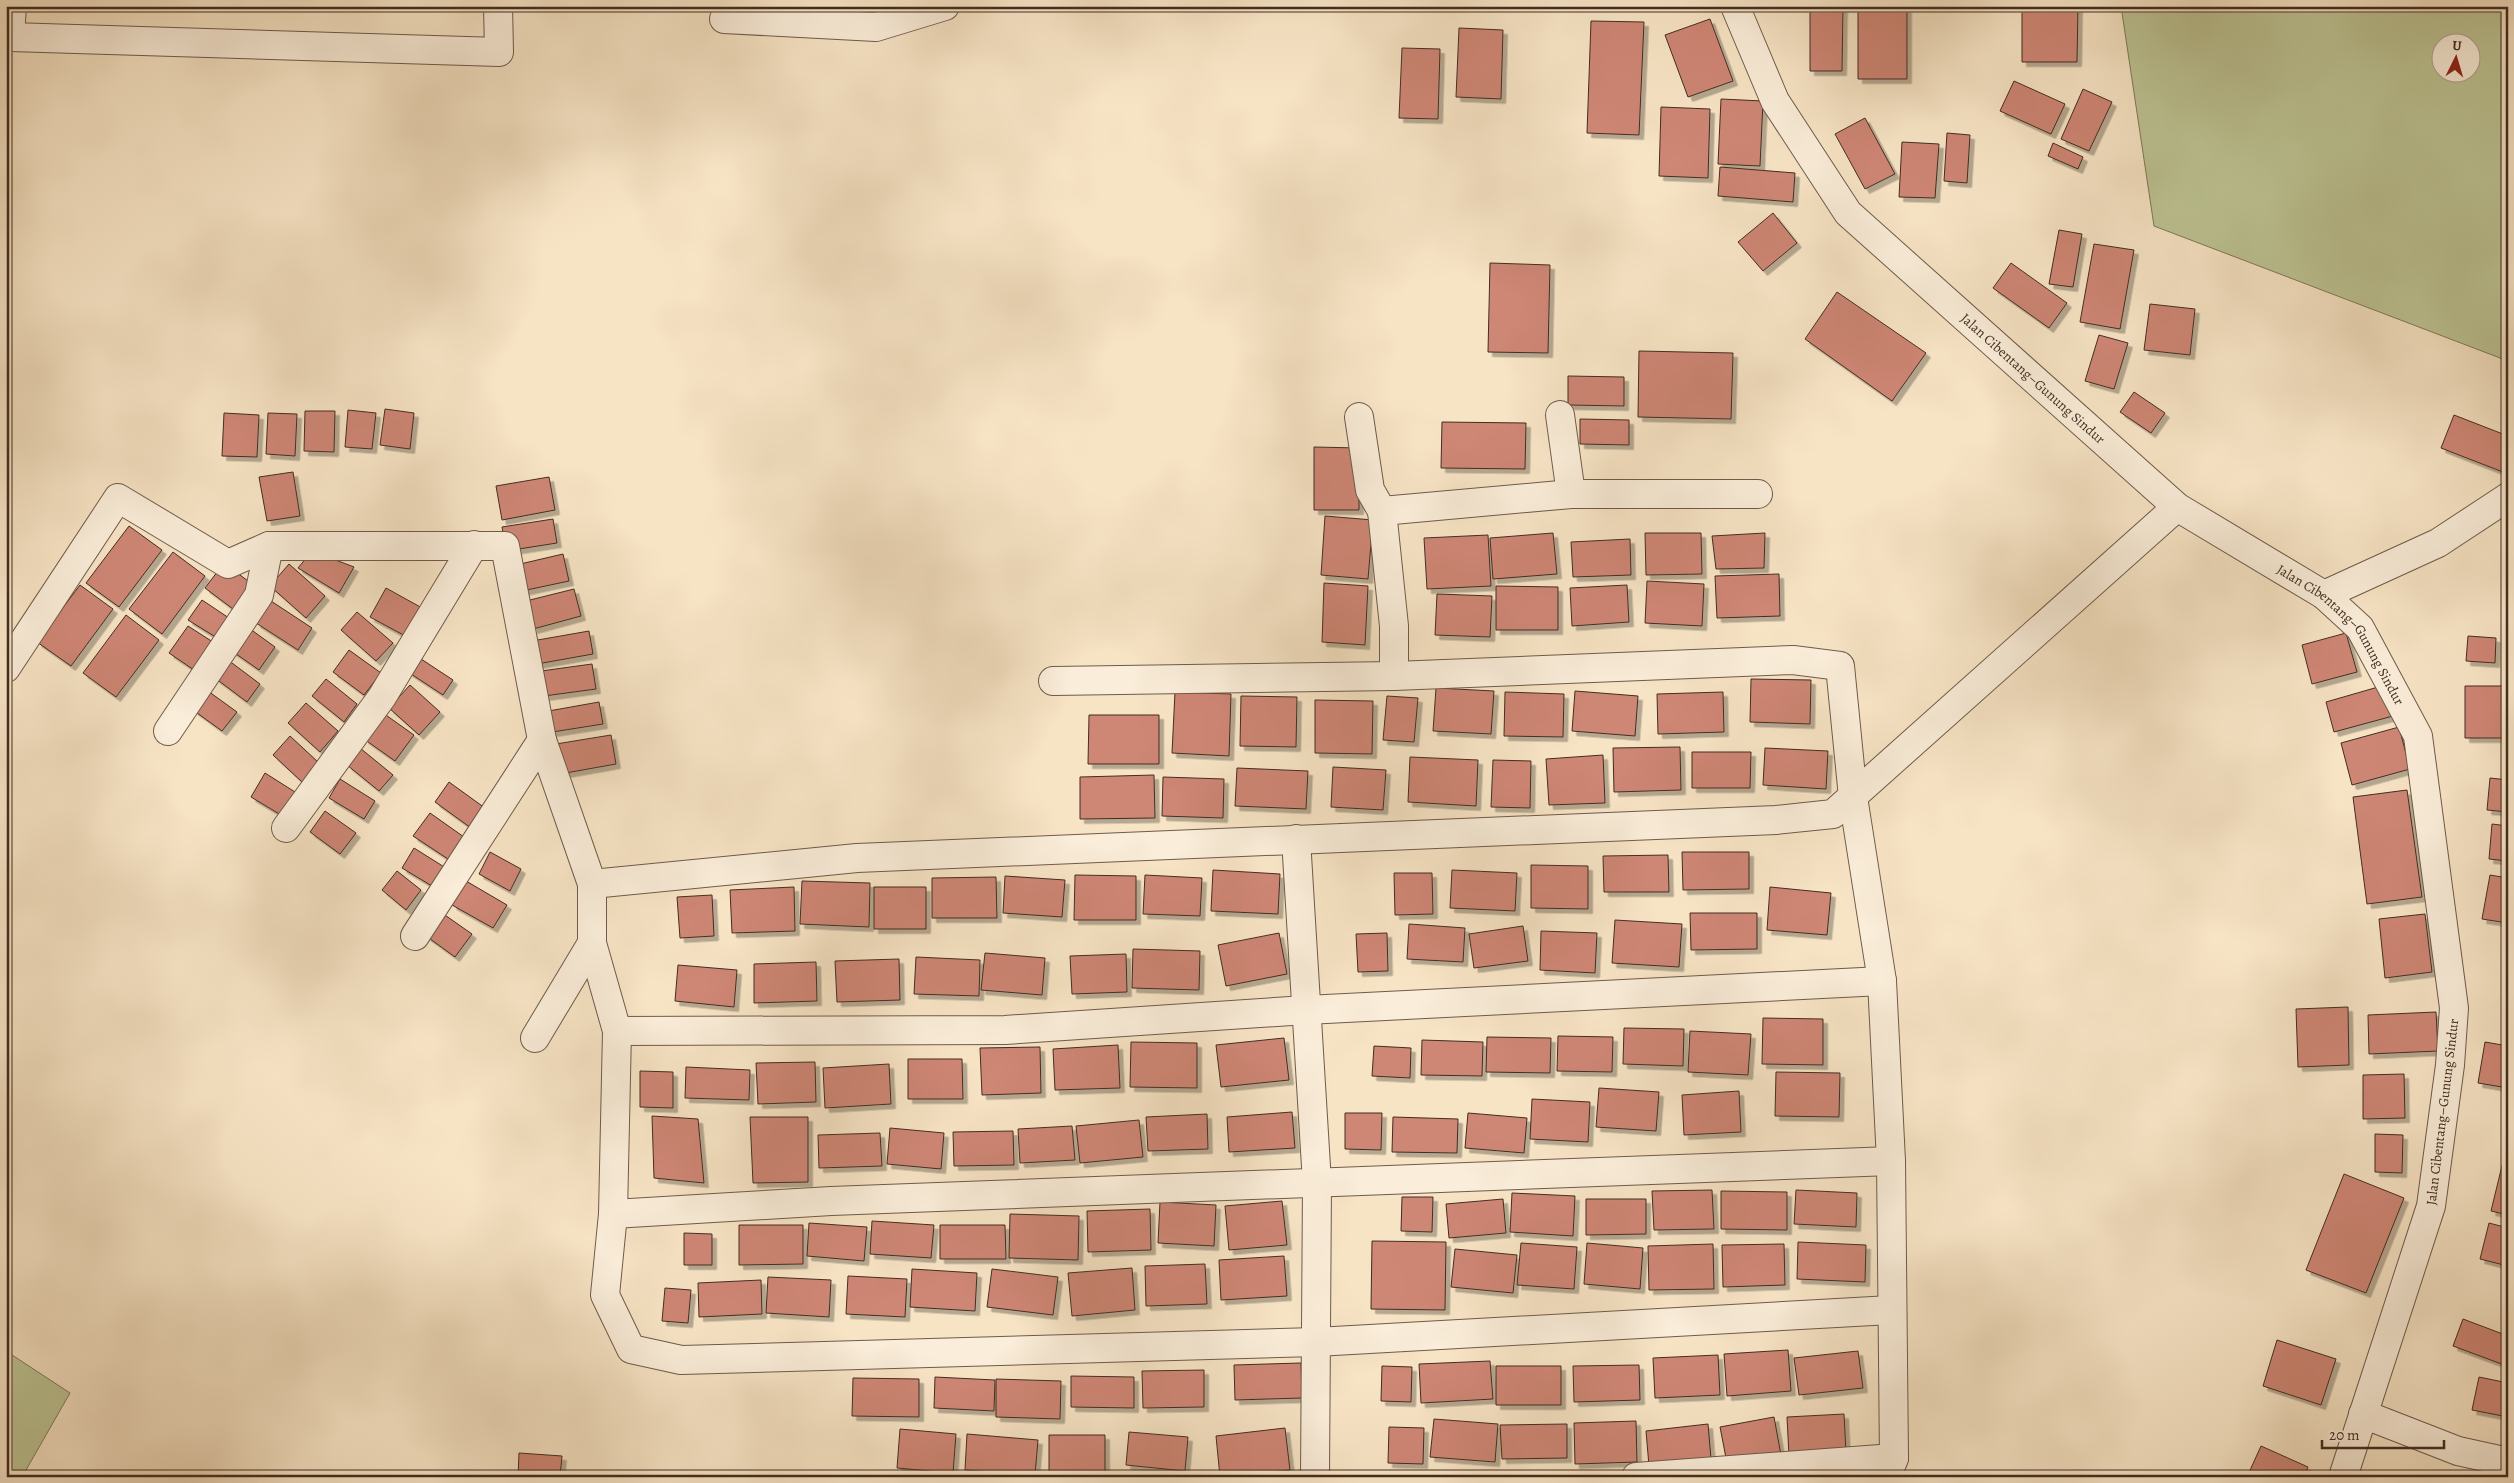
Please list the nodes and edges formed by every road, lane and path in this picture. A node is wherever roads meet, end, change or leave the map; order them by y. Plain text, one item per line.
1 (12, 6) edge
2 (498, 6) edge
3 (945, 6) edge
4 (1735, 6) edge
5 (724, 19) dead end
6 (1560, 415) dead end
7 (1359, 417) dead end
8 (1571, 494) junction
9 (1758, 494) dead end
10 (2508, 497) edge
11 (2177, 507) junction
12 (1382, 511) junction
13 (474, 545) junction
14 (269, 546) junction
15 (2324, 595) junction
16 (6, 668) edge
17 (1394, 676) junction
18 (1053, 682) dead end
19 (168, 731) dead end
20 (542, 740) junction
21 (1853, 797) junction
22 (286, 828) dead end
23 (1296, 839) junction
24 (592, 884) junction
25 (415, 936) dead end
26 (592, 943) junction
27 (1882, 981) junction
28 (1306, 1010) junction
29 (617, 1031) junction
30 (535, 1038) dead end
31 (1891, 1161) junction
32 (1317, 1183) junction
33 (612, 1214) junction
34 (1891, 1310) junction
35 (1316, 1342) junction
36 (2363, 1414) junction
37 (2508, 1462) edge
38 (1890, 1468) edge
39 (1315, 1477) edge
40 (1636, 1477) edge
41 (2343, 1477) edge

1 - 2 street
3 - 5 street
4 - 11 street, Jalan Cibentang–Gunung Sindur
6 - 8 street
7 - 12 street
8 - 9 street
8 - 12 street
10 - 15 street
11 - 15 street, Jalan Cibentang–Gunung Sindur
11 - 21 street
12 - 17 street
13 - 14 street
13 - 20 street
13 - 22 street
14 - 16 street
14 - 19 street
15 - 36 street, Jalan Cibentang–Gunung Sindur
17 - 18 street
17 - 21 street
20 - 24 street
20 - 25 street
21 - 23 street
21 - 27 street
23 - 24 street
23 - 28 street
24 - 26 street
26 - 29 street
26 - 30 street
27 - 28 street
27 - 31 street
28 - 29 street
28 - 32 street
29 - 33 street
31 - 32 street
31 - 34 street
32 - 33 street
32 - 35 street
33 - 35 street
34 - 35 street
34 - 38 street
35 - 39 street
36 - 37 street
36 - 41 street, Jalan Cibentang–Gunung Sindur
38 - 40 street

